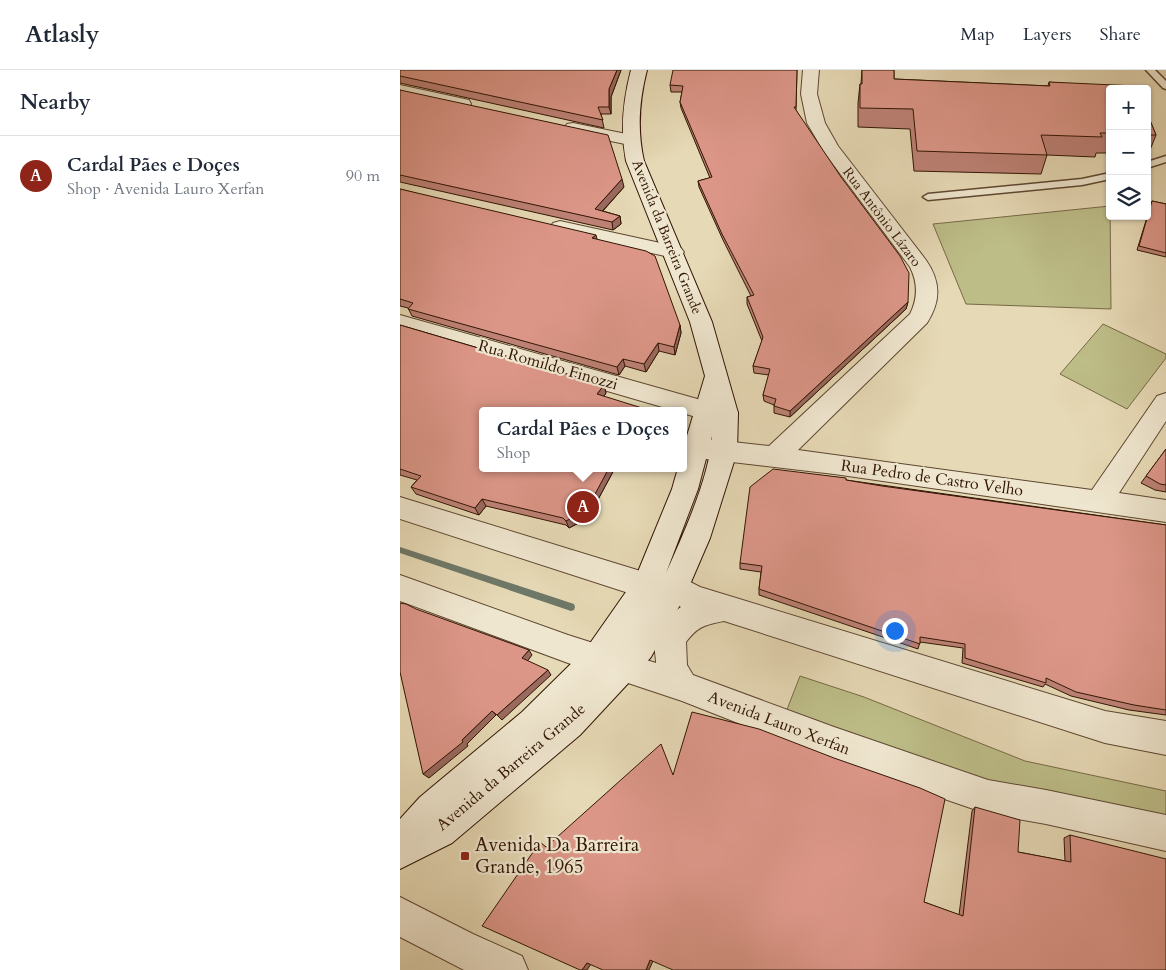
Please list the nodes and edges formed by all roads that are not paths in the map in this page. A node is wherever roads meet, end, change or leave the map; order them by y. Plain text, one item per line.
1 (639, 70) edge
2 (811, 70) edge
3 (1150, 70) edge
4 (1166, 86) edge
5 (400, 90) edge
6 (476, 107) edge
7 (559, 125) edge
8 (630, 140) junction
9 (1166, 159) edge
10 (1151, 164) edge
11 (1106, 177) edge
12 (928, 197) dead end
13 (543, 223) edge
14 (674, 252) junction
15 (400, 323) edge
16 (1166, 402) edge
17 (717, 412) junction
18 (710, 450) junction
19 (774, 457) junction
20 (1098, 502) junction
21 (400, 508) edge
22 (1166, 512) edge
23 (661, 586) junction
24 (400, 588) edge
25 (724, 608) junction
26 (610, 663) junction
27 (682, 686) junction
28 (1166, 738) edge
29 (1166, 833) edge
30 (400, 846) edge
31 (400, 851) edge
32 (400, 916) edge
33 (508, 970) edge

1 - 8 street, Avenida da Barreira Grande
2 - 19 street, Rua Antônio Lázaro
3 - 4 lane
5 - 6 street
7 - 8 street
8 - 14 street, Avenida da Barreira Grande
9 - 10 lane
11 - 12 lane
13 - 14 street
14 - 17 street, Avenida da Barreira Grande
15 - 17 street, Rua Romildo Finozzi
16 - 20 street
17 - 18 street, Avenida da Barreira Grande
18 - 19 street, Rua Pedro de Castro Velho
18 - 23 street, Avenida da Barreira Grande
19 - 20 street, Rua Pedro de Castro Velho
20 - 22 street, Rua Pedro de Castro Velho
21 - 23 street
23 - 25 street
23 - 26 street, Avenida da Barreira Grande
24 - 26 street, Avenida Lauro Xerfan
25 - 27 street
25 - 28 street
26 - 27 street, Avenida Lauro Xerfan
26 - 30 street, Avenida da Barreira Grande
26 - 31 street, Avenida da Barreira Grande
27 - 29 street, Avenida Lauro Xerfan
32 - 33 street

